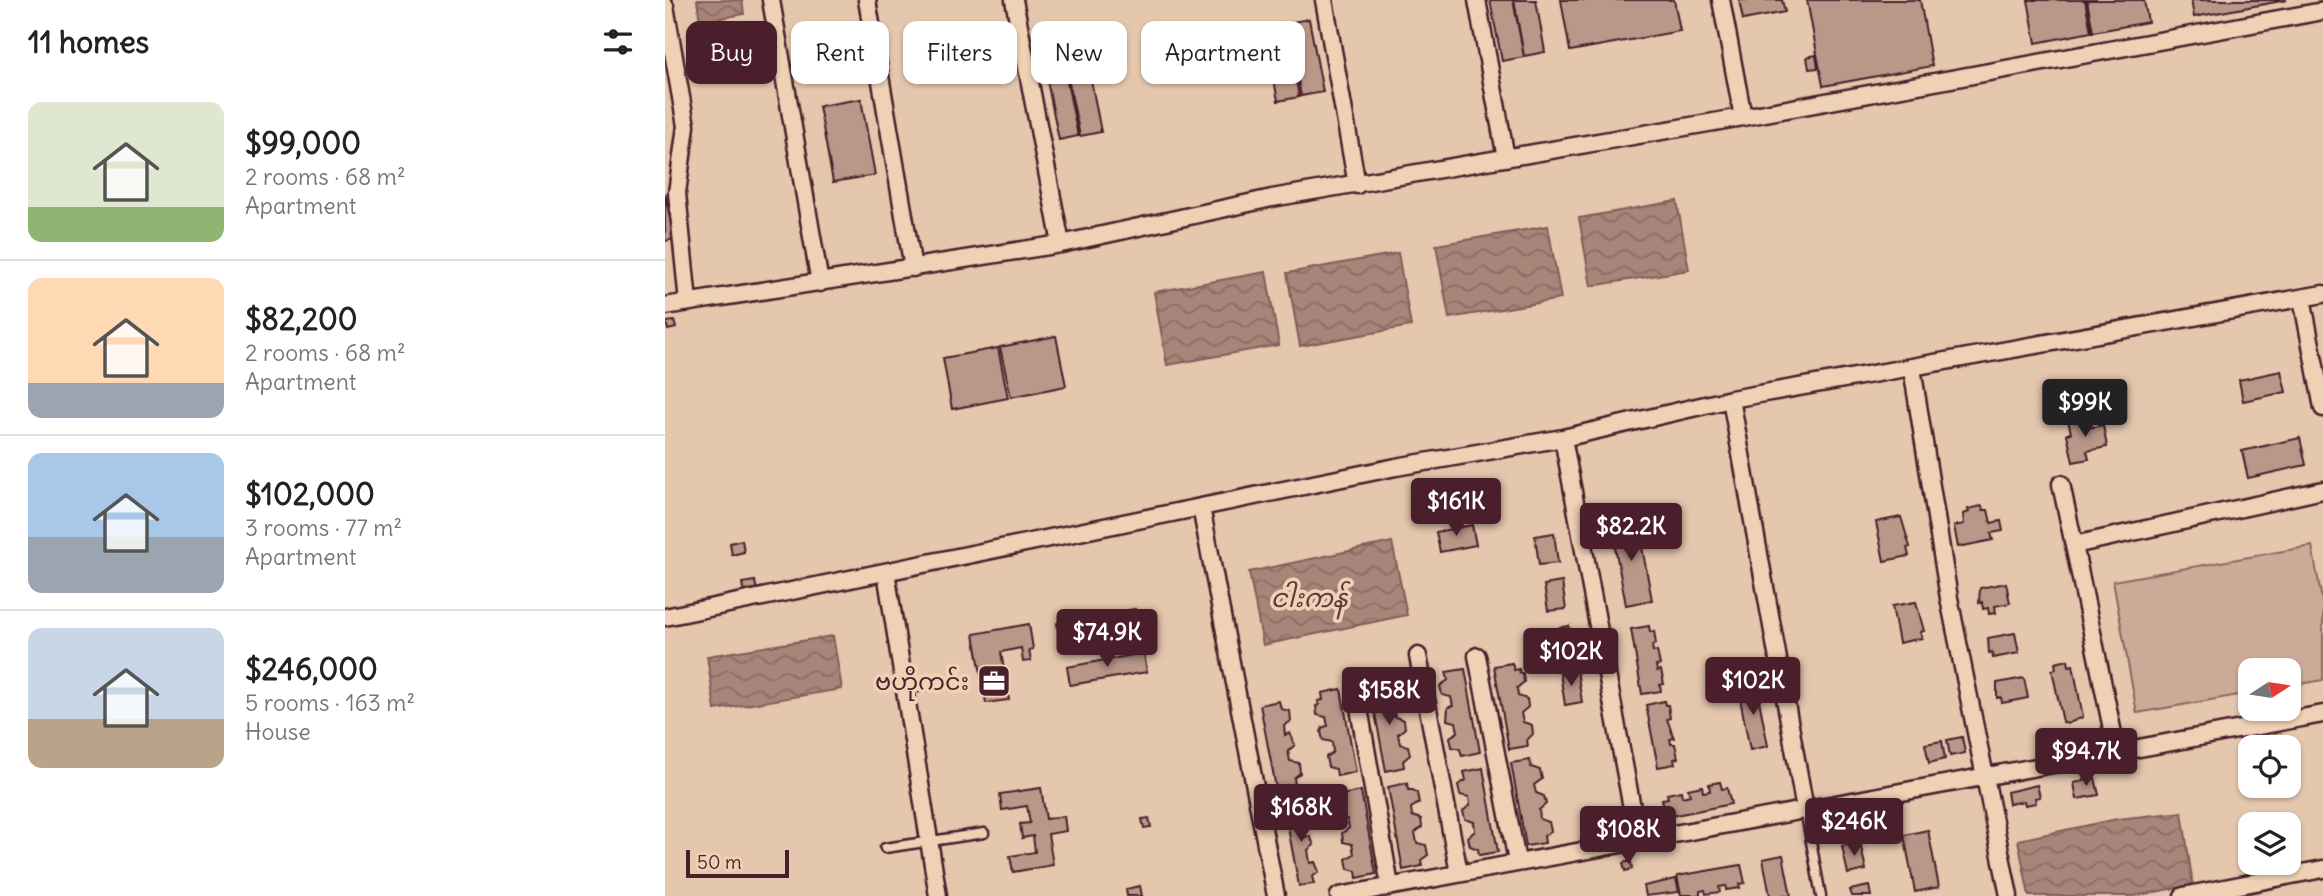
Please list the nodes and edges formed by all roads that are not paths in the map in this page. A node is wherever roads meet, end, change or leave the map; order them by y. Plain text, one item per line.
1 (771, 0) edge
2 (867, 0) edge
3 (1014, 0) edge
4 (1324, 0) edge
5 (1477, 0) edge
6 (1721, 0) edge
7 (665, 6) edge
8 (2323, 11) edge
9 (1744, 117) junction
10 (1506, 158) junction
11 (1357, 185) junction
12 (1061, 244) junction
13 (913, 268) junction
14 (820, 282) junction
15 (2323, 293) edge
16 (2302, 298) junction
17 (688, 302) junction
18 (665, 306) edge
19 (1912, 368) junction
20 (1731, 399) junction
21 (2323, 408) edge
22 (1563, 438) junction
23 (2061, 484) dead end
24 (2323, 490) edge
25 (1201, 507) junction
26 (2074, 545) junction
27 (886, 572) junction
28 (665, 617) edge
29 (1418, 656) dead end
30 (1477, 656) dead end
31 (943, 682) dead end
32 (905, 689) junction
33 (2323, 714) edge
34 (1360, 715) dead end
35 (2117, 753) junction
36 (1984, 778) junction
37 (1805, 809) junction
38 (984, 833) dead end
39 (1638, 840) junction
40 (930, 842) junction
41 (885, 848) dead end
42 (1517, 862) junction
43 (2323, 869) edge
44 (1458, 873) junction
45 (1390, 886) junction
46 (938, 896) edge
47 (1276, 896) edge
48 (1339, 896) edge
49 (1821, 896) edge
50 (2009, 896) edge
51 (2183, 896) edge

1 - 14 street
2 - 13 street
3 - 12 street
4 - 11 street
5 - 10 street
6 - 9 street
7 - 17 street
8 - 9 street
9 - 10 street
10 - 11 street
11 - 12 street
12 - 13 street
13 - 14 street
14 - 17 street
15 - 16 street
16 - 19 street
16 - 21 street
17 - 18 street
19 - 20 street
19 - 36 street
20 - 22 street
20 - 37 street
22 - 25 street
22 - 39 street
23 - 26 street
24 - 26 street
25 - 27 street
25 - 47 street
26 - 35 street
27 - 28 street
27 - 32 street
29 - 44 street
30 - 42 street
31 - 32 lane
32 - 40 street
33 - 35 street
34 - 45 street
35 - 36 street
36 - 37 street
36 - 50 street
37 - 39 street
37 - 49 lane
38 - 40 lane
39 - 42 street
40 - 41 lane
40 - 46 street
42 - 44 street
43 - 51 street
44 - 45 street
45 - 48 street

